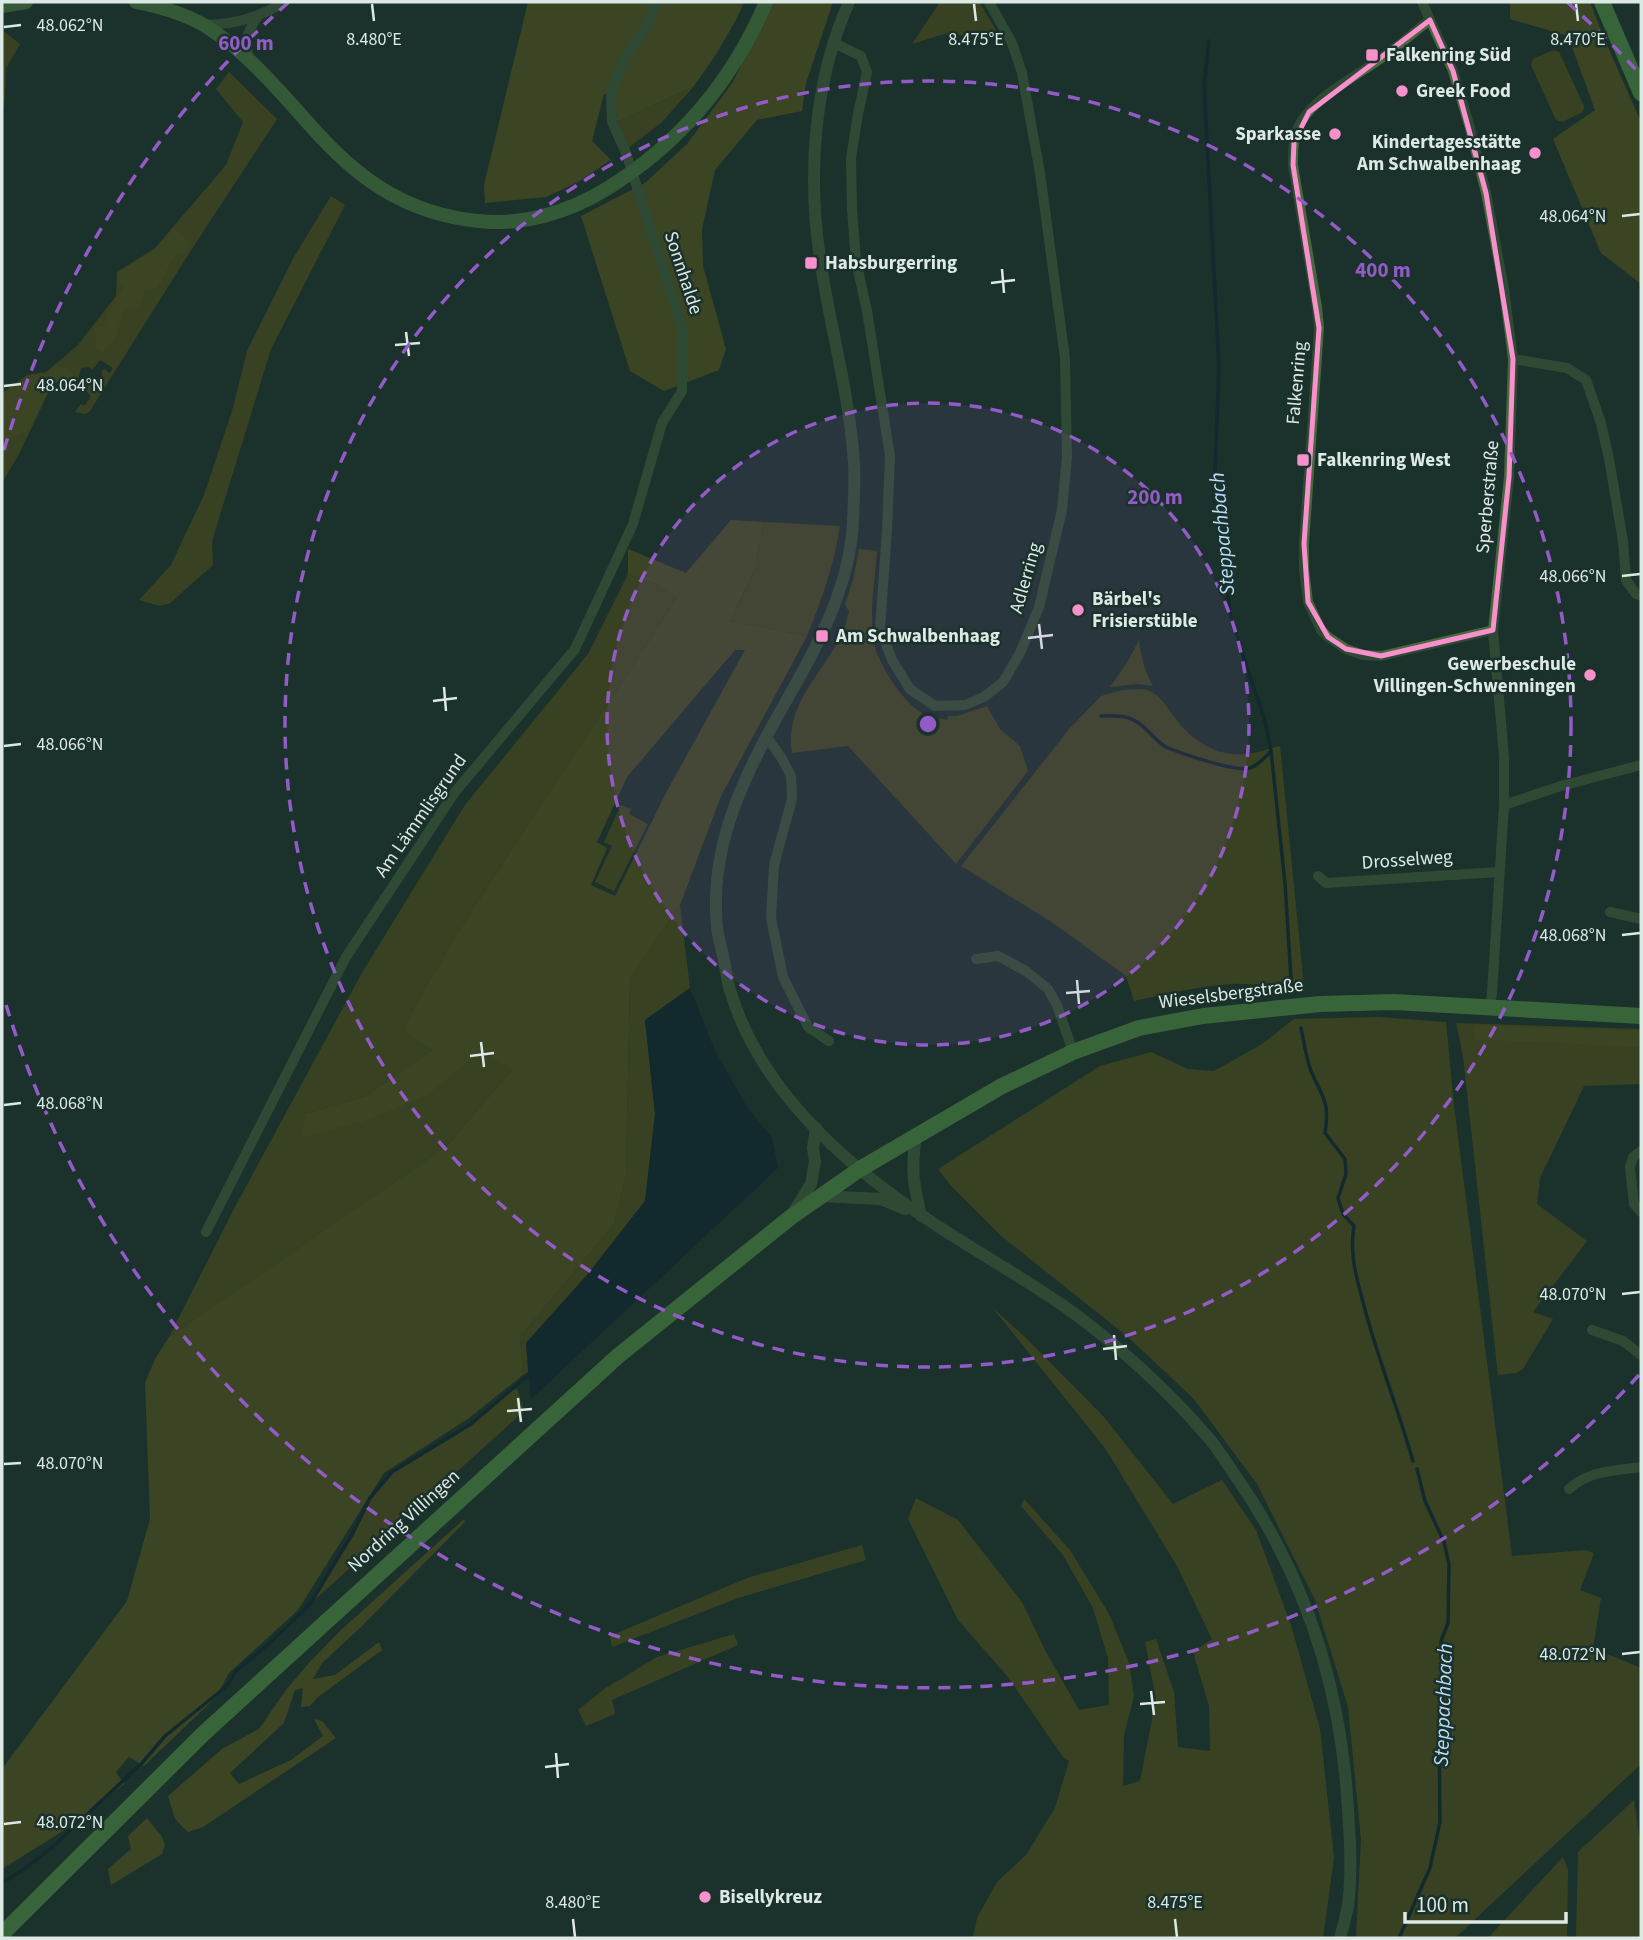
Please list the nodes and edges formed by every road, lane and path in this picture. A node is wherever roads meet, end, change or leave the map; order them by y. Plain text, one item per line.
1 (26, 2) edge
2 (136, 2) edge
3 (284, 2) edge
4 (656, 2) edge
5 (766, 2) edge
6 (849, 2) edge
7 (989, 2) edge
8 (1422, 2) edge
9 (1602, 2) edge
10 (2, 6) edge
11 (258, 16) junction
12 (1430, 20) junction
13 (203, 25) junction
14 (834, 43) junction
15 (249, 59) junction
16 (1641, 93) edge
17 (631, 174) junction
18 (1513, 359) junction
19 (662, 423) joint
20 (1641, 595) edge
21 (1493, 630) junction
22 (766, 736) junction
23 (1641, 765) edge
24 (1504, 805) junction
25 (1499, 872) junction
26 (1318, 876) dead end
27 (1609, 912) dead end
28 (1641, 919) edge
29 (976, 959) dead end
30 (1490, 1007) junction
31 (1641, 1016) edge
32 (829, 1041) dead end
33 (1073, 1052) junction
34 (816, 1128) junction
35 (916, 1135) junction
36 (1641, 1151) edge
37 (860, 1169) junction
38 (820, 1196) junction
39 (1641, 1212) edge
40 (921, 1216) junction
41 (791, 1217) junction
42 (206, 1233) dead end
43 (1592, 1330) dead end
44 (1641, 1355) edge
45 (1641, 1467) edge
46 (1569, 1489) dead end
47 (2, 1934) edge
48 (1340, 1938) edge

1 - 10 main road
2 - 13 main road
3 - 11 street
4 - 17 street, Sonnhalde
5 - 17 main road
6 - 14 street
7 - 14 street, Adlerring
8 - 12 street, Sperberstraße
9 - 16 main road
11 - 13 street
11 - 15 street
12 - 18 street, Sperberstraße
12 - 21 street, Falkenring
13 - 15 main road
14 - 22 street
15 - 17 main road
17 - 19 street, Sonnhalde
18 - 20 street
18 - 21 street, Sperberstraße
19 - 42 street, Am Lämmlisgrund
21 - 24 street, Sperberstraße
22 - 32 street
22 - 34 street
23 - 24 street
24 - 25 street, Sperberstraße
25 - 26 street, Drosselweg
25 - 30 street, Sperberstraße
27 - 28 street
29 - 33 street
30 - 31 main road, Wieselsbergstraße
30 - 33 main road, Wieselsbergstraße
33 - 35 main road, Wieselsbergstraße
34 - 37 street
34 - 41 street
35 - 37 main road, Wieselsbergstraße
35 - 40 street
36 - 39 street
37 - 38 main road, Nordring Villingen
37 - 40 street
38 - 40 street
38 - 41 main road, Nordring Villingen
40 - 48 street
41 - 47 main road, Nordring Villingen
43 - 44 street
45 - 46 street

